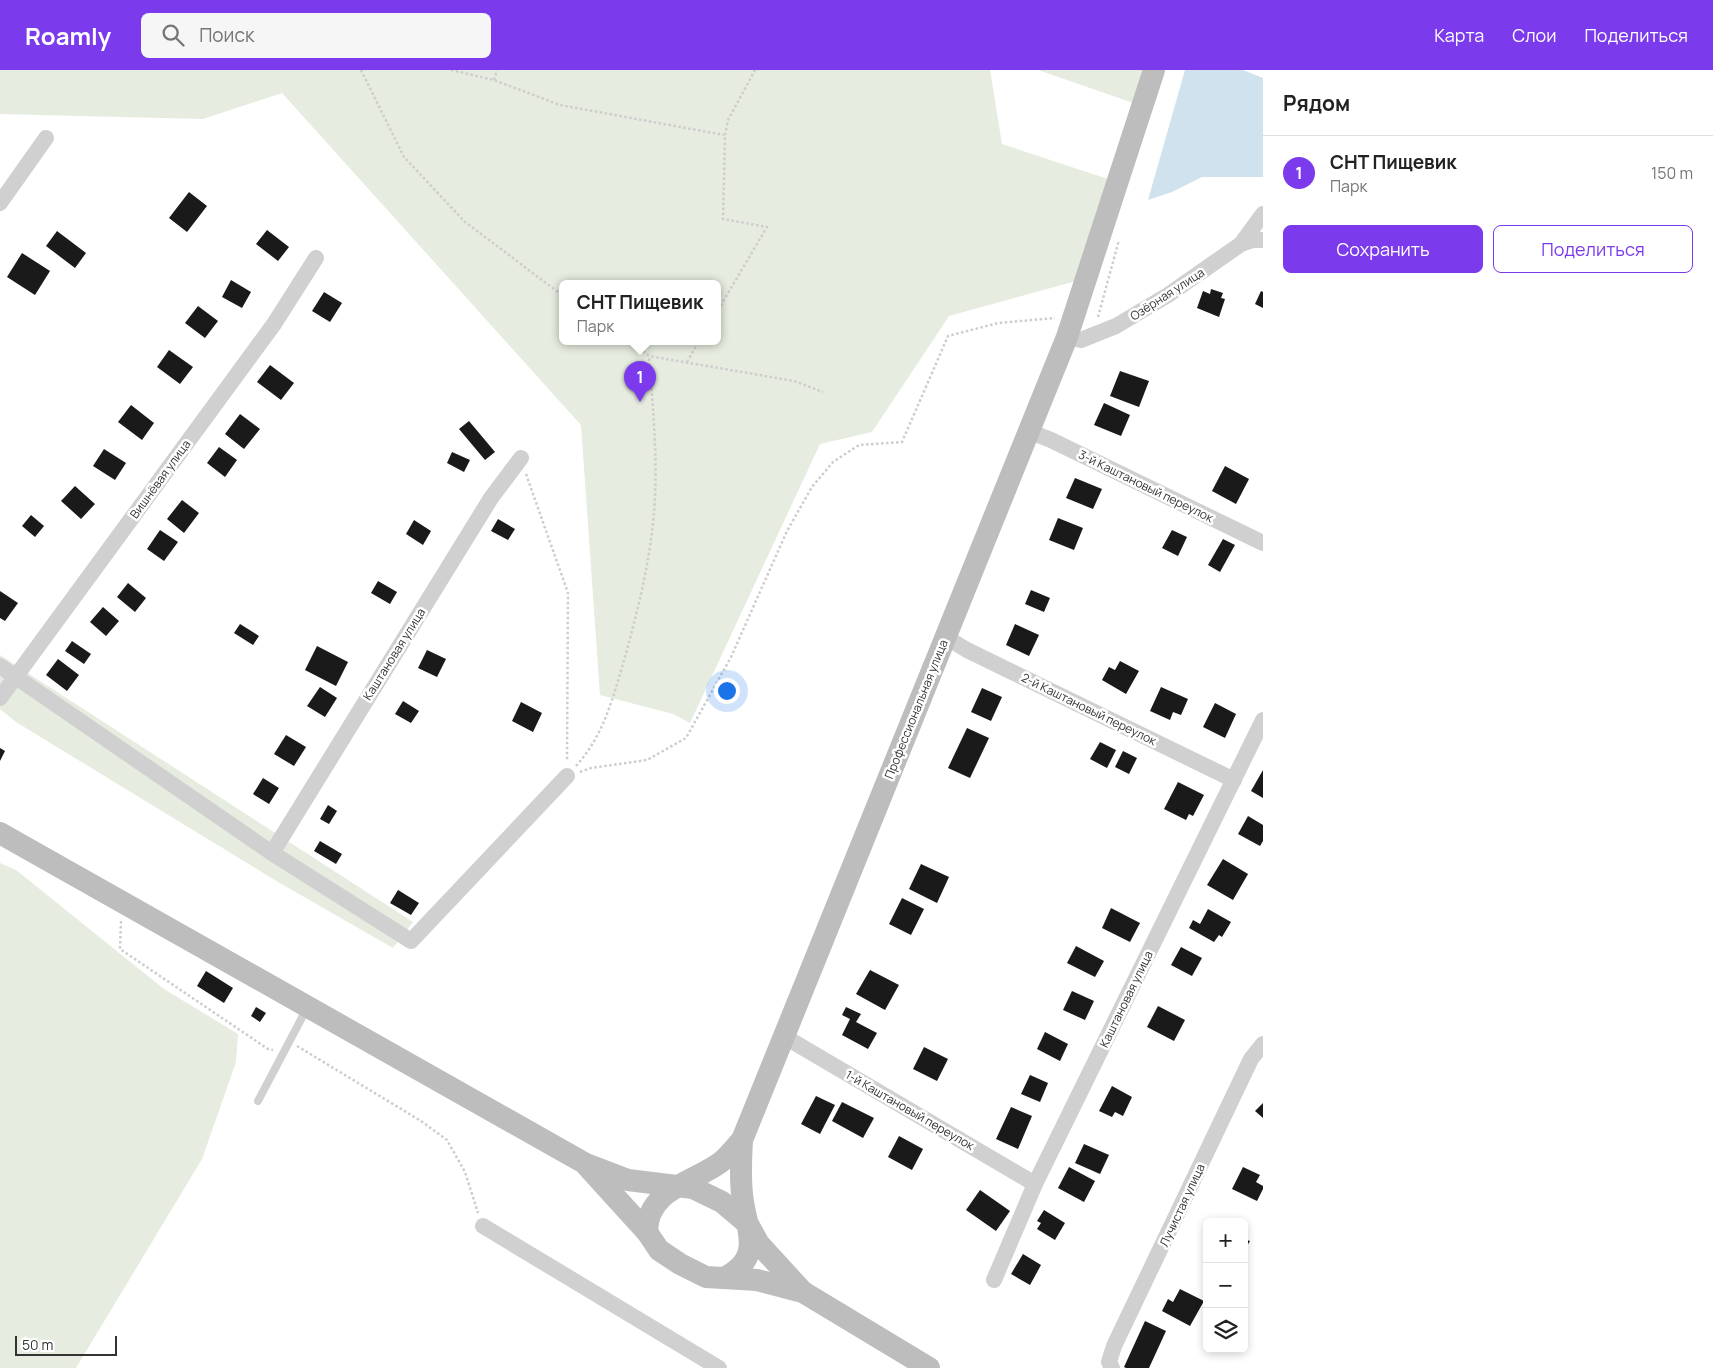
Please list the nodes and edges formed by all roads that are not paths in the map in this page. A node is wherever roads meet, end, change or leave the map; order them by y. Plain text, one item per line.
1 (1154, 70) edge
2 (46, 138) dead end
3 (0, 203) edge
4 (1263, 214) edge
5 (1263, 240) edge
6 (1242, 244) junction
7 (316, 258) dead end
8 (1070, 327) junction
9 (1028, 431) junction
10 (521, 458) road end
11 (1263, 543) edge
12 (944, 636) junction
13 (0, 666) edge
14 (15, 677) junction
15 (0, 698) edge
16 (1263, 720) edge
17 (567, 776) road end
18 (1234, 780) junction
19 (0, 833) edge
20 (272, 853) junction
21 (308, 1006) junction
22 (785, 1037) junction
23 (1263, 1044) edge
24 (258, 1101) dead end
25 (742, 1140) junction
26 (586, 1164) junction
27 (1035, 1184) junction
28 (674, 1187) junction
29 (748, 1224) junction
30 (482, 1226) road end
31 (647, 1232) junction
32 (724, 1278) junction
33 (994, 1280) dead end
34 (803, 1292) junction
35 (719, 1368) edge
36 (929, 1368) edge
37 (1112, 1368) edge

1 - 8 main road, Профессиональная улица
2 - 3 street
4 - 6 street
5 - 6 street, Озёрная улица
6 - 8 street, Озёрная улица
7 - 14 street, Вишнёвая улица
8 - 9 main road, Профессиональная улица
9 - 11 street, 3-й Каштановый переулок
9 - 12 main road, Профессиональная улица
10 - 20 street, Каштановая улица
12 - 18 street, 2-й Каштановый переулок
12 - 22 main road, Профессиональная улица
13 - 14 street
14 - 15 street, Вишнёвая улица
14 - 20 street
16 - 18 street, Каштановая улица
17 - 20 street
18 - 27 street, Каштановая улица
19 - 21 main road
21 - 24 lane
21 - 26 main road
22 - 25 main road, Профессиональная улица
22 - 27 street, 1-й Каштановый переулок
23 - 37 street, Лучистая улица
25 - 28 main road
25 - 29 main road
26 - 28 main road
26 - 31 main road
27 - 33 street, Каштановая улица
28 - 29 main road
28 - 31 main road
29 - 32 main road
29 - 34 main road
30 - 35 street
31 - 32 main road
32 - 34 main road
34 - 36 main road

